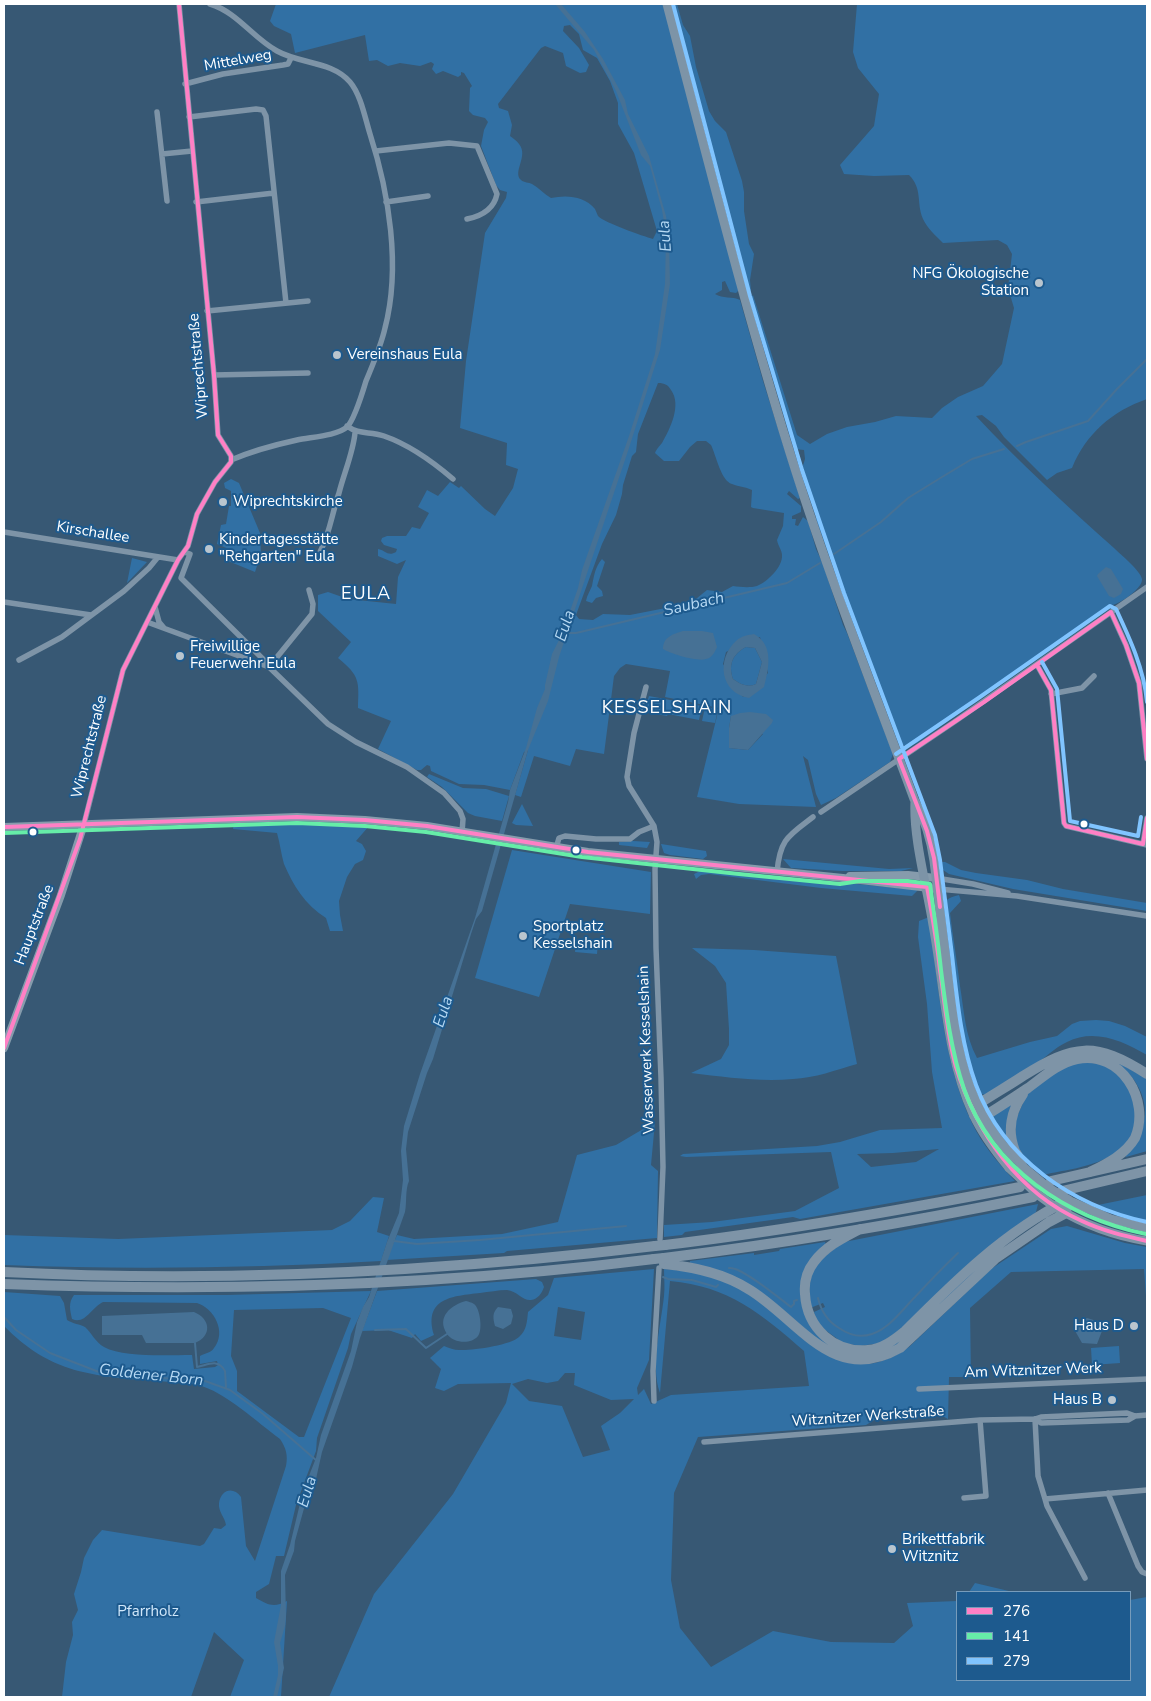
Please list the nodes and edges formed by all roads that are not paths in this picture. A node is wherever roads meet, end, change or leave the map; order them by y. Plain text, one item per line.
1 (179, 4) edge
2 (210, 4) edge
3 (667, 4) edge
4 (291, 58) junction
5 (185, 84) junction
6 (157, 112) dead end
7 (188, 117) junction
8 (376, 151) junction
9 (192, 152) junction
10 (162, 154) junction
11 (274, 194) junction
12 (428, 196) dead end
13 (167, 201) dead end
14 (196, 202) junction
15 (386, 202) junction
16 (467, 219) dead end
17 (308, 301) dead end
18 (286, 303) junction
19 (207, 311) junction
20 (308, 373) dead end
21 (214, 376) junction
22 (348, 426) junction
23 (356, 432) junction
24 (231, 460) junction
25 (453, 479) dead end
26 (4, 532) edge
27 (184, 552) junction
28 (320, 552) dead end
29 (158, 557) junction
30 (178, 560) junction
31 (1147, 587) edge
32 (309, 590) dead end
33 (4, 602) edge
34 (155, 605) junction
35 (1111, 612) junction
36 (91, 615) junction
37 (147, 622) junction
38 (165, 630) junction
39 (19, 660) dead end
40 (1037, 665) junction
41 (269, 667) junction
42 (1094, 676) dead end
43 (646, 687) dead end
44 (1051, 694) junction
45 (899, 759) junction
46 (1147, 759) edge
47 (915, 801) junction
48 (87, 810) joint
49 (821, 812) dead end
50 (813, 817) dead end
51 (1147, 818) edge
52 (84, 824) junction
53 (654, 826) junction
54 (4, 827) edge
55 (462, 833) junction
56 (1145, 844) edge
57 (556, 848) junction
58 (655, 859) junction
59 (776, 872) junction
60 (925, 877) junction
61 (843, 878) junction
62 (936, 878) junction
63 (927, 887) junction
64 (938, 889) junction
65 (1017, 896) junction
66 (1147, 916) edge
67 (4, 1048) edge
68 (1147, 1074) edge
69 (1028, 1087) junction
70 (978, 1112) junction
71 (1147, 1159) edge
72 (1022, 1166) junction
73 (1147, 1171) edge
74 (1090, 1172) junction
75 (1050, 1181) dead end
76 (1020, 1187) dead end
77 (1062, 1191) dead end
78 (1033, 1197) dead end
79 (1068, 1200) junction
80 (1056, 1210) junction
81 (1147, 1228) edge
82 (860, 1229) junction
83 (1147, 1241) edge
84 (660, 1244) junction
85 (659, 1263) junction
86 (4, 1272) edge
87 (4, 1284) edge
88 (1147, 1379) edge
89 (919, 1389) dead end
90 (654, 1401) dead end
91 (1147, 1415) edge
92 (1035, 1419) junction
93 (980, 1420) junction
94 (704, 1442) dead end
95 (1147, 1490) edge
96 (1108, 1493) junction
97 (964, 1498) dead end
98 (1045, 1499) junction
99 (1147, 1574) edge
100 (1085, 1578) dead end

1 - 5 street, Wiprechtstraße
2 - 4 street
3 - 45 main road
4 - 5 street, Mittelweg
4 - 8 street
5 - 7 street, Wiprechtstraße
6 - 10 street
7 - 9 street, Wiprechtstraße
7 - 11 street
8 - 15 street
8 - 16 street
9 - 10 street
9 - 14 street, Wiprechtstraße
10 - 13 street
11 - 14 street
11 - 18 street
12 - 15 street
14 - 19 street, Wiprechtstraße
15 - 22 street
17 - 18 street
18 - 19 street
19 - 21 street, Wiprechtstraße
20 - 21 street
21 - 24 street, Wiprechtstraße
22 - 23 street
22 - 24 street
23 - 25 street
23 - 28 street
24 - 27 street, Wiprechtstraße
26 - 29 street, Kirschallee
27 - 30 street, Wiprechtstraße
27 - 41 street
29 - 30 street, Kirschallee
29 - 36 street
30 - 34 street, Wiprechtstraße
31 - 35 street
32 - 41 street
33 - 36 street
34 - 37 street, Wiprechtstraße
34 - 38 street
35 - 40 street
35 - 46 street
36 - 39 street
37 - 38 street
37 - 48 street, Wiprechtstraße
38 - 41 street
40 - 44 street
40 - 45 street
41 - 55 street
42 - 44 street
43 - 53 street
44 - 56 street
45 - 47 main road
45 - 49 street
47 - 60 main road
47 - 62 main road
48 - 52 street, Hauptstraße
50 - 59 street
51 - 56 street
52 - 54 main road
52 - 55 main road
52 - 67 main road, Hauptstraße
53 - 57 street
53 - 58 street
55 - 57 main road
57 - 58 main road
58 - 59 main road
58 - 84 street, Wasserwerk Kesselshain
59 - 61 main road
60 - 61 main road
60 - 62 main road
60 - 63 main road
61 - 63 main road
62 - 64 main road
62 - 65 street
63 - 64 main road
63 - 70 main road
64 - 65 street
64 - 70 main road
65 - 66 street
68 - 70 highway
69 - 70 highway
69 - 72 highway
69 - 74 highway
70 - 72 main road
70 - 80 main road, bridge
71 - 74 highway
72 - 79 main road, bridge
73 - 77 highway
74 - 75 highway
76 - 84 highway
78 - 82 highway
79 - 80 highway, bridge
79 - 81 main road
80 - 82 highway
80 - 83 main road
80 - 85 highway
82 - 85 highway
84 - 86 highway
85 - 87 highway
85 - 90 street
88 - 89 street, Am Witznitzer Werk
91 - 92 street, Witznitzer Werkstraße
92 - 93 street, Witznitzer Werkstraße
92 - 98 street
93 - 94 street, Witznitzer Werkstraße
93 - 97 street
95 - 96 street
96 - 98 street
96 - 99 street
98 - 100 street

